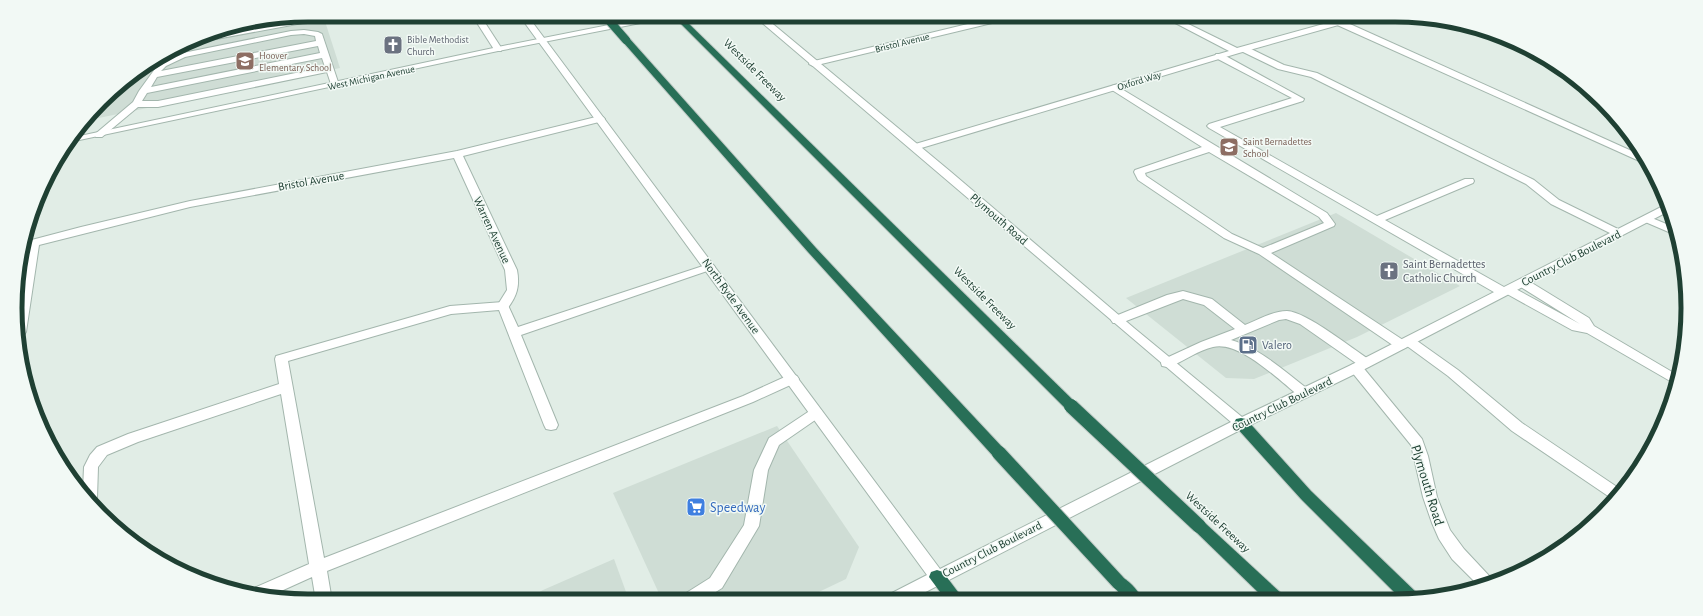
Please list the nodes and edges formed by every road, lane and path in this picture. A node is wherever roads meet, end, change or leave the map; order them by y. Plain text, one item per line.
1 (305, 22) edge
2 (481, 22) edge
3 (528, 22) edge
4 (610, 22) edge
5 (637, 22) edge
6 (684, 22) edge
7 (765, 22) edge
8 (985, 22) edge
9 (1179, 22) edge
10 (1338, 22) joint
11 (277, 24) edge
12 (304, 32) junction
13 (225, 34) edge
14 (543, 41) junction
15 (321, 43) junction
16 (498, 49) junction
17 (1240, 50) junction
18 (325, 55) junction
19 (1219, 56) junction
20 (172, 59) joint
21 (814, 64) junction
22 (330, 69) junction
23 (154, 75) junction
24 (335, 85) junction
25 (1115, 88) junction
26 (143, 91) junction
27 (136, 104) junction
28 (600, 119) junction
29 (99, 135) junction
30 (77, 139) edge
31 (915, 147) junction
32 (1210, 148) junction
33 (457, 154) junction
34 (1638, 157) edge
35 (1470, 180) dead end
36 (1664, 210) edge
37 (1647, 219) junction
38 (1376, 220) junction
39 (1670, 230) edge
40 (1618, 233) junction
41 (29, 245) edge
42 (28, 250) edge
43 (1263, 252) junction
44 (709, 267) junction
45 (1523, 283) junction
46 (1506, 291) junction
47 (503, 306) junction
48 (22, 309) edge
49 (1117, 320) junction
50 (1590, 328) junction
51 (1244, 330) junction
52 (514, 333) junction
53 (1214, 342) junction
54 (1405, 343) junction
55 (1167, 363) junction
56 (1360, 365) junction
57 (1672, 378) edge
58 (792, 379) junction
59 (286, 388) junction
60 (1304, 393) junction
61 (816, 413) junction
62 (1241, 423) junction
63 (551, 425) dead end
64 (1614, 492) edge
65 (90, 493) edge
66 (318, 567) junction
67 (937, 577) junction
68 (1484, 580) edge
69 (265, 591) edge
70 (1407, 593) edge
71 (323, 594) edge
72 (699, 594) edge
73 (905, 594) edge
74 (951, 594) edge
75 (1129, 594) edge
76 (1271, 594) edge

1 - 12 street
2 - 16 street
3 - 14 street, North Ryde Avenue
4 - 75 highway, bridge
5 - 14 street, West Michigan Avenue
6 - 76 highway, Westside Freeway, bridge
7 - 21 street, Plymouth Road
8 - 21 street, Bristol Avenue
9 - 17 street
10 - 17 street, Oxford Way
10 - 34 street
11 - 13 street
12 - 15 street
12 - 20 street
14 - 16 street, West Michigan Avenue
14 - 28 street, North Ryde Avenue
15 - 18 street
15 - 23 street
16 - 24 street, West Michigan Avenue
17 - 19 street, Oxford Way
17 - 40 street
18 - 22 street
18 - 26 street
19 - 25 street, Oxford Way
19 - 38 street
20 - 23 street
21 - 31 street, Plymouth Road
22 - 24 street
22 - 27 street
23 - 26 street
24 - 29 street, West Michigan Avenue
25 - 31 street, Oxford Way
25 - 32 street
26 - 27 street
27 - 29 street
28 - 33 street, Bristol Avenue
28 - 44 street, North Ryde Avenue
29 - 30 street, West Michigan Avenue
31 - 49 street, Plymouth Road
32 - 43 street
32 - 43 street
33 - 41 street, Bristol Avenue
33 - 47 street, Warren Avenue
35 - 38 street
36 - 37 street, Country Club Boulevard
37 - 39 street
37 - 40 street, Country Club Boulevard
38 - 46 street
40 - 45 street, Country Club Boulevard
42 - 48 street
43 - 54 street
44 - 52 street
44 - 58 street, North Ryde Avenue
45 - 46 street, Country Club Boulevard
45 - 50 street
46 - 50 street
46 - 54 street, Country Club Boulevard
47 - 52 street
47 - 59 street
49 - 51 street
49 - 55 street, Plymouth Road
50 - 57 street
51 - 53 street, Plymouth Road
51 - 56 street, Plymouth Road
52 - 63 street
53 - 55 street, Plymouth Road
53 - 60 street
54 - 56 street, Country Club Boulevard
54 - 64 street
55 - 62 street, Plymouth Road
56 - 60 street, Country Club Boulevard
56 - 68 street, Plymouth Road
58 - 61 street, North Ryde Avenue
58 - 66 street
59 - 65 street
59 - 66 street
60 - 62 street, Country Club Boulevard
61 - 67 street, North Ryde Avenue
61 - 72 street
62 - 67 street, Country Club Boulevard
62 - 70 highway
66 - 69 street
66 - 71 street
67 - 73 street, Country Club Boulevard
67 - 74 highway

